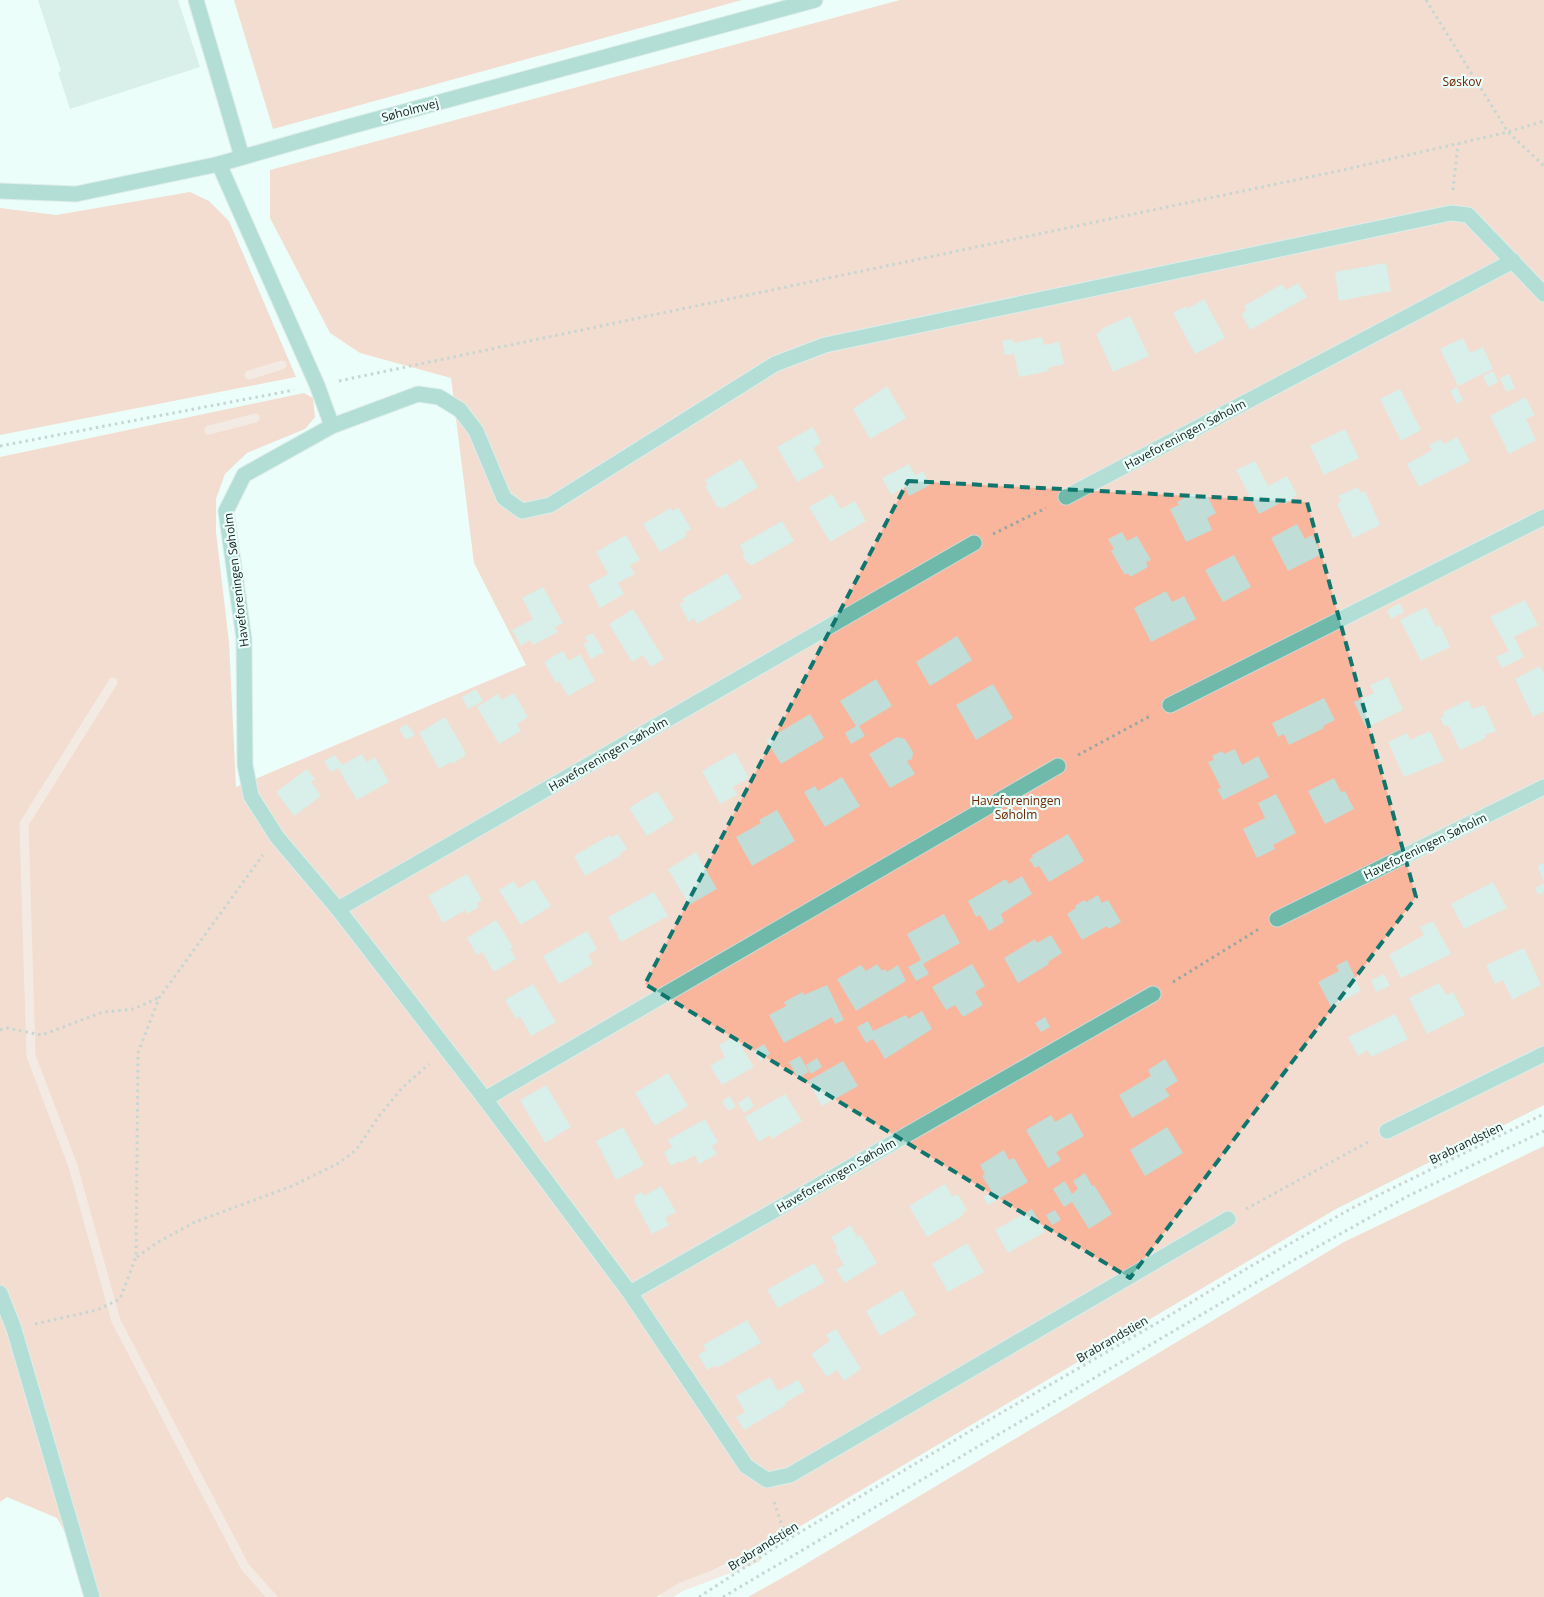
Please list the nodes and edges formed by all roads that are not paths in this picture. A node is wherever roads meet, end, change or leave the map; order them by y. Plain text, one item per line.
1 (196, 0) edge
2 (815, 0) edge
3 (242, 157) junction
4 (219, 164) junction
5 (0, 191) edge
6 (1513, 261) junction
7 (1544, 294) edge
8 (332, 426) junction
9 (1066, 497) road end
10 (1544, 517) edge
11 (974, 543) road end
12 (1170, 705) road end
13 (1058, 766) road end
14 (1544, 787) edge
15 (338, 909) junction
16 (1277, 919) road end
17 (1153, 994) road end
18 (1544, 1054) edge
19 (485, 1099) junction
20 (1387, 1131) road end
21 (1228, 1219) road end
22 (0, 1293) edge
23 (630, 1293) junction
24 (92, 1597) edge

1 - 3 street
2 - 3 street, Søholmvej
3 - 4 street, Søholmvej
4 - 5 street, Søholmvej
4 - 8 street
6 - 7 street
6 - 8 street, Haveforeningen Søholm
6 - 9 street, Haveforeningen Søholm
8 - 15 street, Haveforeningen Søholm
10 - 12 street
11 - 15 street, Haveforeningen Søholm
13 - 19 street
14 - 16 street, Haveforeningen Søholm
15 - 19 street, Haveforeningen Søholm
17 - 23 street, Haveforeningen Søholm
18 - 20 street
19 - 23 street, Haveforeningen Søholm
21 - 23 street, Haveforeningen Søholm
22 - 24 street

